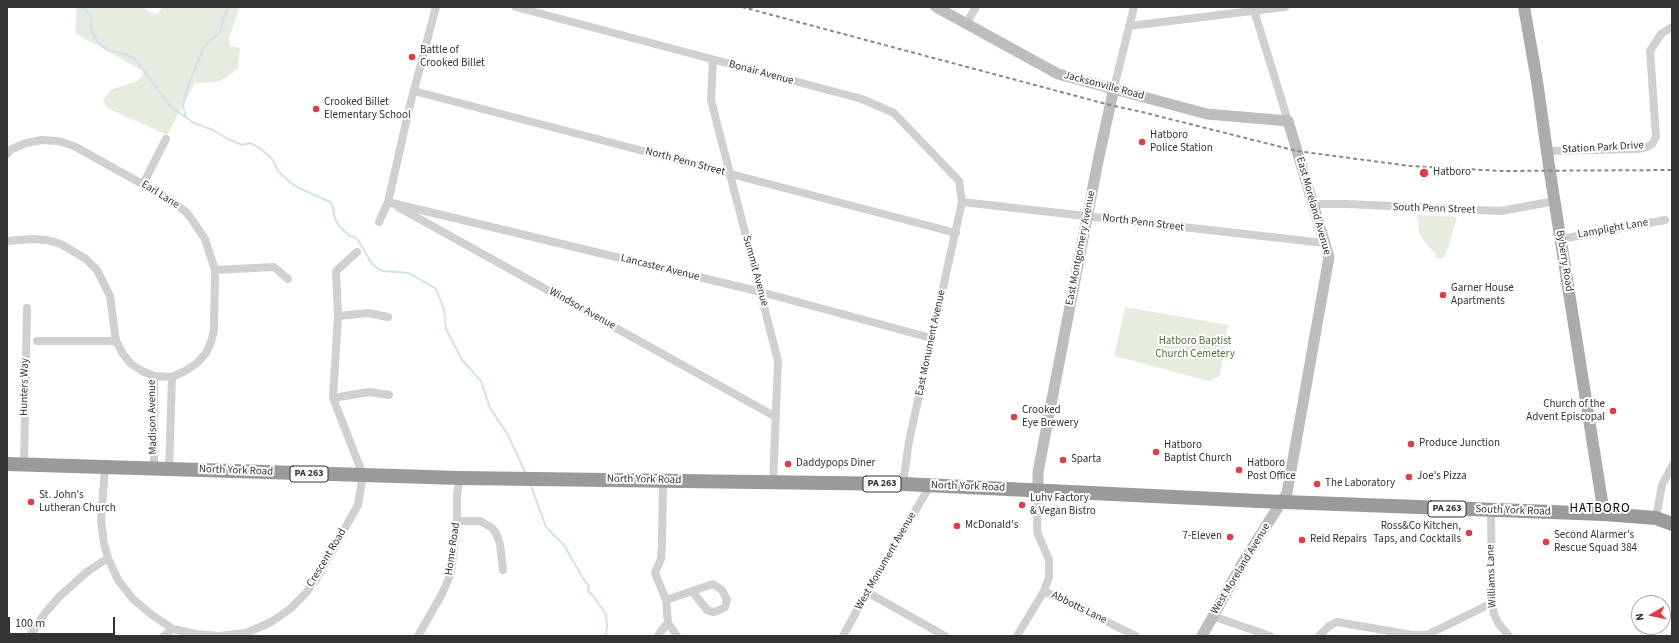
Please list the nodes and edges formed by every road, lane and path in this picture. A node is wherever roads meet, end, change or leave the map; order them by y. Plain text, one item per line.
1 (436, 7) edge
2 (516, 7) edge
3 (936, 7) edge
4 (976, 7) edge
5 (1134, 7) edge
6 (1285, 7) edge
7 (1524, 7) edge
8 (1254, 9) edge
9 (966, 24) junction
10 (1129, 26) junction
11 (1672, 27) edge
12 (713, 60) junction
13 (1114, 88) junction
14 (414, 91) junction
15 (1288, 122) junction
16 (166, 139) dead end
17 (1547, 151) junction
18 (7, 154) edge
19 (729, 174) junction
20 (143, 184) junction
21 (1555, 201) junction
22 (388, 202) junction
23 (962, 202) junction
24 (1313, 205) junction
25 (1088, 216) junction
26 (1665, 220) dead end
27 (379, 222) dead end
28 (956, 233) junction
29 (1561, 239) junction
30 (7, 240) edge
31 (1324, 243) junction
32 (357, 252) dead end
33 (215, 270) junction
34 (288, 279) dead end
35 (761, 292) junction
36 (27, 308) dead end
37 (338, 316) junction
38 (388, 317) dead end
39 (931, 338) junction
40 (36, 341) dead end
41 (116, 341) junction
42 (154, 376) junction
43 (172, 377) junction
44 (389, 395) dead end
45 (333, 398) junction
46 (776, 417) junction
47 (7, 464) edge
48 (24, 465) junction
49 (105, 466) junction
50 (1672, 466) edge
51 (154, 469) junction
52 (169, 470) junction
53 (363, 475) junction
54 (460, 478) junction
55 (663, 480) junction
56 (773, 483) junction
57 (902, 484) junction
58 (930, 486) junction
59 (1038, 490) junction
60 (1281, 502) junction
61 (1491, 511) junction
62 (1604, 514) junction
63 (1656, 518) junction
64 (457, 521) junction
65 (1672, 524) edge
66 (108, 558) junction
67 (503, 570) dead end
68 (692, 591) dead end
69 (1044, 591) junction
70 (867, 592) junction
71 (666, 600) junction
72 (1492, 603) junction
73 (1212, 616) junction
74 (668, 623) junction
75 (173, 629) junction
76 (246, 634) edge
77 (30, 636) edge
78 (164, 636) edge
79 (418, 636) edge
80 (658, 636) edge
81 (677, 636) edge
82 (843, 636) edge
83 (944, 636) edge
84 (1018, 636) edge
85 (1136, 636) edge
86 (1202, 636) edge
87 (1270, 636) edge
88 (1319, 636) edge
89 (1427, 636) edge
90 (1509, 636) edge

1 - 14 street
2 - 12 street, Bonair Avenue
3 - 9 street, Jacksonville Road
4 - 9 street
5 - 10 street, East Montgomery Avenue
6 - 8 street
7 - 17 main road, Byberry Road
8 - 10 street
8 - 15 street, East Moreland Avenue
9 - 13 street, Jacksonville Road
10 - 13 street, East Montgomery Avenue
11 - 17 street, Station Park Drive
12 - 19 street, Summit Avenue
12 - 23 street, Bonair Avenue
13 - 15 street, Jacksonville Road
13 - 25 street, East Montgomery Avenue
14 - 19 street, North Penn Street
14 - 22 street
15 - 24 street, East Moreland Avenue
16 - 20 street
17 - 21 main road, Byberry Road
18 - 20 street, Earl Lane
19 - 28 street, North Penn Street
19 - 35 street, Summit Avenue
20 - 33 street, Earl Lane
21 - 24 street, South Penn Street
21 - 29 main road, Byberry Road
22 - 27 street
22 - 35 street, Lancaster Avenue
22 - 46 street, Windsor Avenue
23 - 25 street, North Penn Street
23 - 28 street, East Monument Avenue
24 - 31 street, East Moreland Avenue
25 - 31 street, North Penn Street
25 - 59 street, East Montgomery Avenue
26 - 29 street, Lamplight Lane
28 - 39 street, East Monument Avenue
29 - 62 main road, Byberry Road
30 - 41 street, Madison Avenue
31 - 60 street, East Moreland Avenue
32 - 37 street
33 - 34 street
33 - 43 street, Earl Lane
35 - 39 street, Lancaster Avenue
35 - 46 street, Summit Avenue
36 - 48 street, Hunters Way
37 - 38 street
37 - 45 street
39 - 57 street, East Monument Avenue
40 - 41 street
41 - 42 street, Madison Avenue
42 - 43 street
42 - 51 street, Madison Avenue
43 - 52 street, Madison Avenue
44 - 45 street
45 - 53 street
46 - 56 street, Summit Avenue
47 - 48 highway, North York Road / PA 263
48 - 49 highway, North York Road / PA 263
49 - 51 highway, North York Road / PA 263
49 - 66 street, Crescent Road
50 - 63 street
51 - 52 highway, North York Road / PA 263
52 - 53 highway, North York Road / PA 263
53 - 54 highway, North York Road / PA 263
53 - 76 street, Crescent Road
54 - 55 highway, North York Road / PA 263
54 - 64 street, Home Road
55 - 56 highway, North York Road / PA 263
55 - 71 street
56 - 57 highway, North York Road / PA 263
57 - 58 highway, North York Road / PA 263
58 - 59 highway, North York Road / PA 263
58 - 70 street, West Monument Avenue
59 - 60 highway, North York Road / PA 263
59 - 69 street
60 - 61 highway, South York Road / PA 263
60 - 73 street, West Moreland Avenue
61 - 62 highway, South York Road / PA 263
61 - 72 street, Williams Lane
62 - 63 highway, South York Road / PA 263
63 - 65 highway, South York Road / PA 263
64 - 67 street
64 - 79 street, Home Road
66 - 75 street, Crescent Road
66 - 77 street
68 - 71 street
69 - 84 street
69 - 85 street, Abbotts Lane
70 - 82 street, West Monument Avenue
70 - 83 street
71 - 74 street
72 - 89 street
72 - 90 street, Williams Lane
73 - 86 street, West Moreland Avenue
73 - 87 street
74 - 80 street
74 - 81 street
75 - 76 street, Crescent Road
75 - 78 street
88 - 89 street

